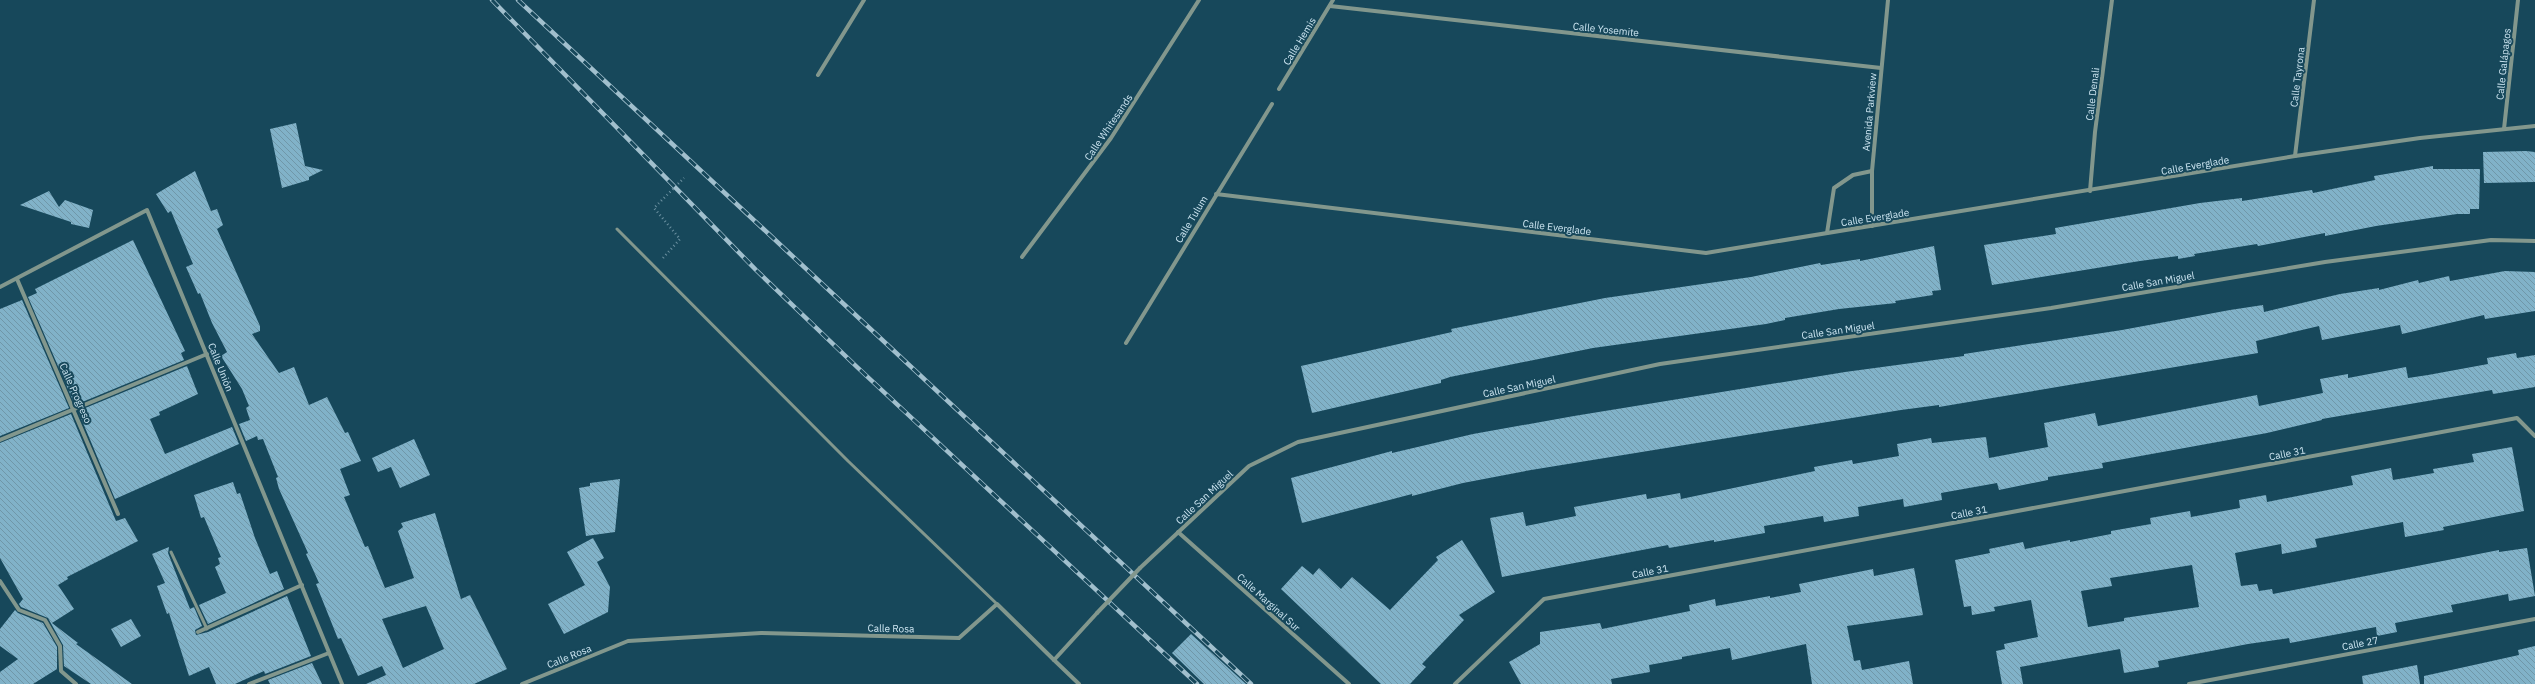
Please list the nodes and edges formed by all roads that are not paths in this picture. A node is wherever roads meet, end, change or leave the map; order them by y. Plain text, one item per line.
1 (864, 0) edge
2 (1199, 0) edge
3 (1333, 0) edge
4 (1888, 0) edge
5 (2112, 0) edge
6 (2314, 0) edge
7 (2518, 0) edge
8 (1330, 6) junction
9 (1881, 68) junction
10 (818, 75) dead end
11 (1279, 90) dead end
12 (1272, 104) dead end
13 (2535, 126) edge
14 (2504, 129) junction
15 (2295, 156) junction
16 (1872, 171) junction
17 (2090, 191) junction
18 (1216, 194) junction
19 (1872, 226) junction
20 (617, 229) dead end
21 (1827, 233) junction
22 (2535, 241) edge
23 (1022, 257) dead end
24 (17, 278) junction
25 (0, 287) edge
26 (1126, 343) dead end
27 (207, 354) junction
28 (74, 409) junction
29 (2535, 436) edge
30 (0, 440) edge
31 (118, 514) dead end
32 (1178, 532) junction
33 (171, 552) dead end
34 (0, 581) edge
35 (302, 585) junction
36 (997, 604) junction
37 (2535, 619) edge
38 (207, 629) junction
39 (198, 632) dead end
40 (329, 653) junction
41 (1054, 660) junction
42 (76, 684) edge
43 (249, 684) edge
44 (342, 684) edge
45 (522, 684) edge
46 (1079, 684) edge
47 (1349, 684) edge
48 (1456, 684) edge
49 (2189, 684) edge

1 - 10 street
2 - 23 street, Calle Whitesands
3 - 8 street, Calle Hemis
4 - 9 street, Avenida Parkview
5 - 17 street, Calle Denali
6 - 15 street, Calle Tayrona
7 - 14 street, Calle Galápagos
8 - 9 street, Calle Yosemite
8 - 11 street, Calle Hemis
9 - 16 street, Avenida Parkview
12 - 18 street, Calle Tulum
13 - 14 street, Calle Everglade
14 - 15 street, Calle Everglade
15 - 17 street, Calle Everglade
16 - 19 street, Avenida Parkview
16 - 21 street
17 - 19 street, Calle Everglade
18 - 21 street, Calle Everglade
18 - 26 street, Calle Tulum
19 - 21 street, Calle Everglade
20 - 36 lane
22 - 32 street, Calle San Miguel
24 - 25 street, Calle Unión
24 - 27 street, Calle Unión
24 - 28 street, Calle Progreso
27 - 28 street
27 - 35 street, Calle Unión
28 - 30 street
28 - 31 street, Calle Progreso
29 - 48 street, Calle 31
32 - 41 street, bridge
32 - 47 street, Calle Marginal Sur
33 - 38 lane
34 - 42 street
35 - 38 street
35 - 40 street, Calle Unión
36 - 41 street
36 - 45 street, Calle Rosa
37 - 49 street, Calle 27
38 - 39 street
40 - 43 street
40 - 44 street, Calle Unión
41 - 46 street

